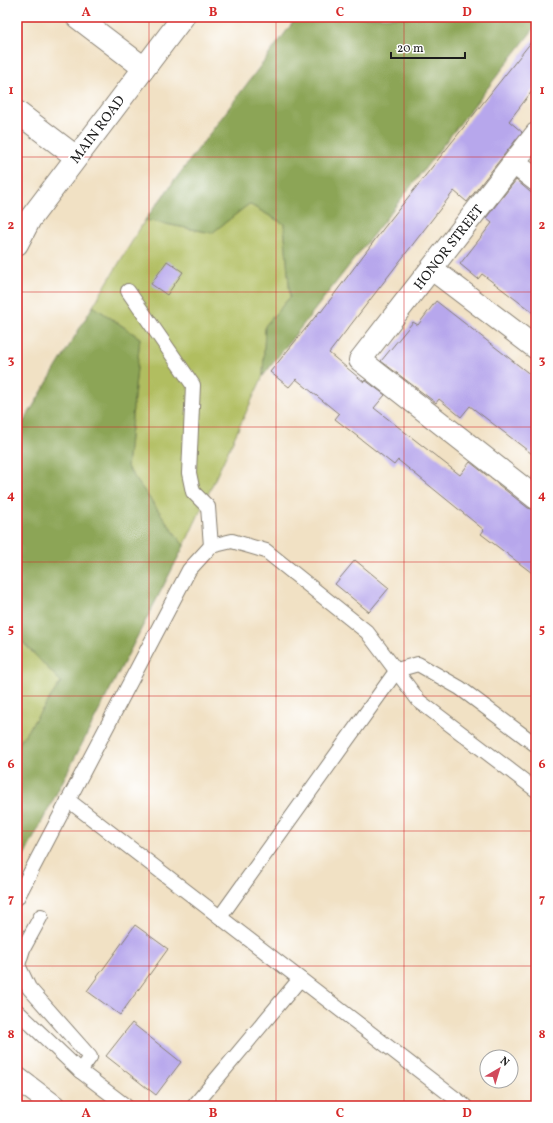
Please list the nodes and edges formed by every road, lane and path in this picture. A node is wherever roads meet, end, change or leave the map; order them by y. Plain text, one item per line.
1 (77, 17) edge
2 (183, 17) edge
3 (144, 68) junction
4 (17, 112) edge
5 (536, 134) edge
6 (76, 157) junction
7 (514, 163) junction
8 (536, 180) edge
9 (17, 244) edge
10 (432, 269) junction
11 (128, 291) dead end
12 (536, 348) edge
13 (536, 498) edge
14 (211, 546) junction
15 (397, 670) junction
16 (536, 745) edge
17 (536, 790) edge
18 (68, 800) junction
19 (17, 898) edge
20 (41, 916) dead end
21 (220, 917) junction
22 (300, 979) junction
23 (17, 1011) edge
24 (80, 1071) junction
25 (17, 1078) edge
26 (54, 1106) edge
27 (126, 1106) edge
28 (194, 1106) edge
29 (465, 1106) edge

1 - 3 street
2 - 3 street, MAIN ROAD
3 - 6 street, MAIN ROAD
4 - 6 street
5 - 7 street, HONOR STREET
6 - 9 street, MAIN ROAD
7 - 8 street
7 - 10 street, HONOR STREET
10 - 12 street
10 - 13 street, HONOR STREET
11 - 14 lane
14 - 15 lane
14 - 18 lane
15 - 16 lane
15 - 17 lane
15 - 21 lane
18 - 19 lane
18 - 21 lane
20 - 24 lane
21 - 22 lane
22 - 28 lane
22 - 29 lane
23 - 24 lane
24 - 27 lane
25 - 26 street

